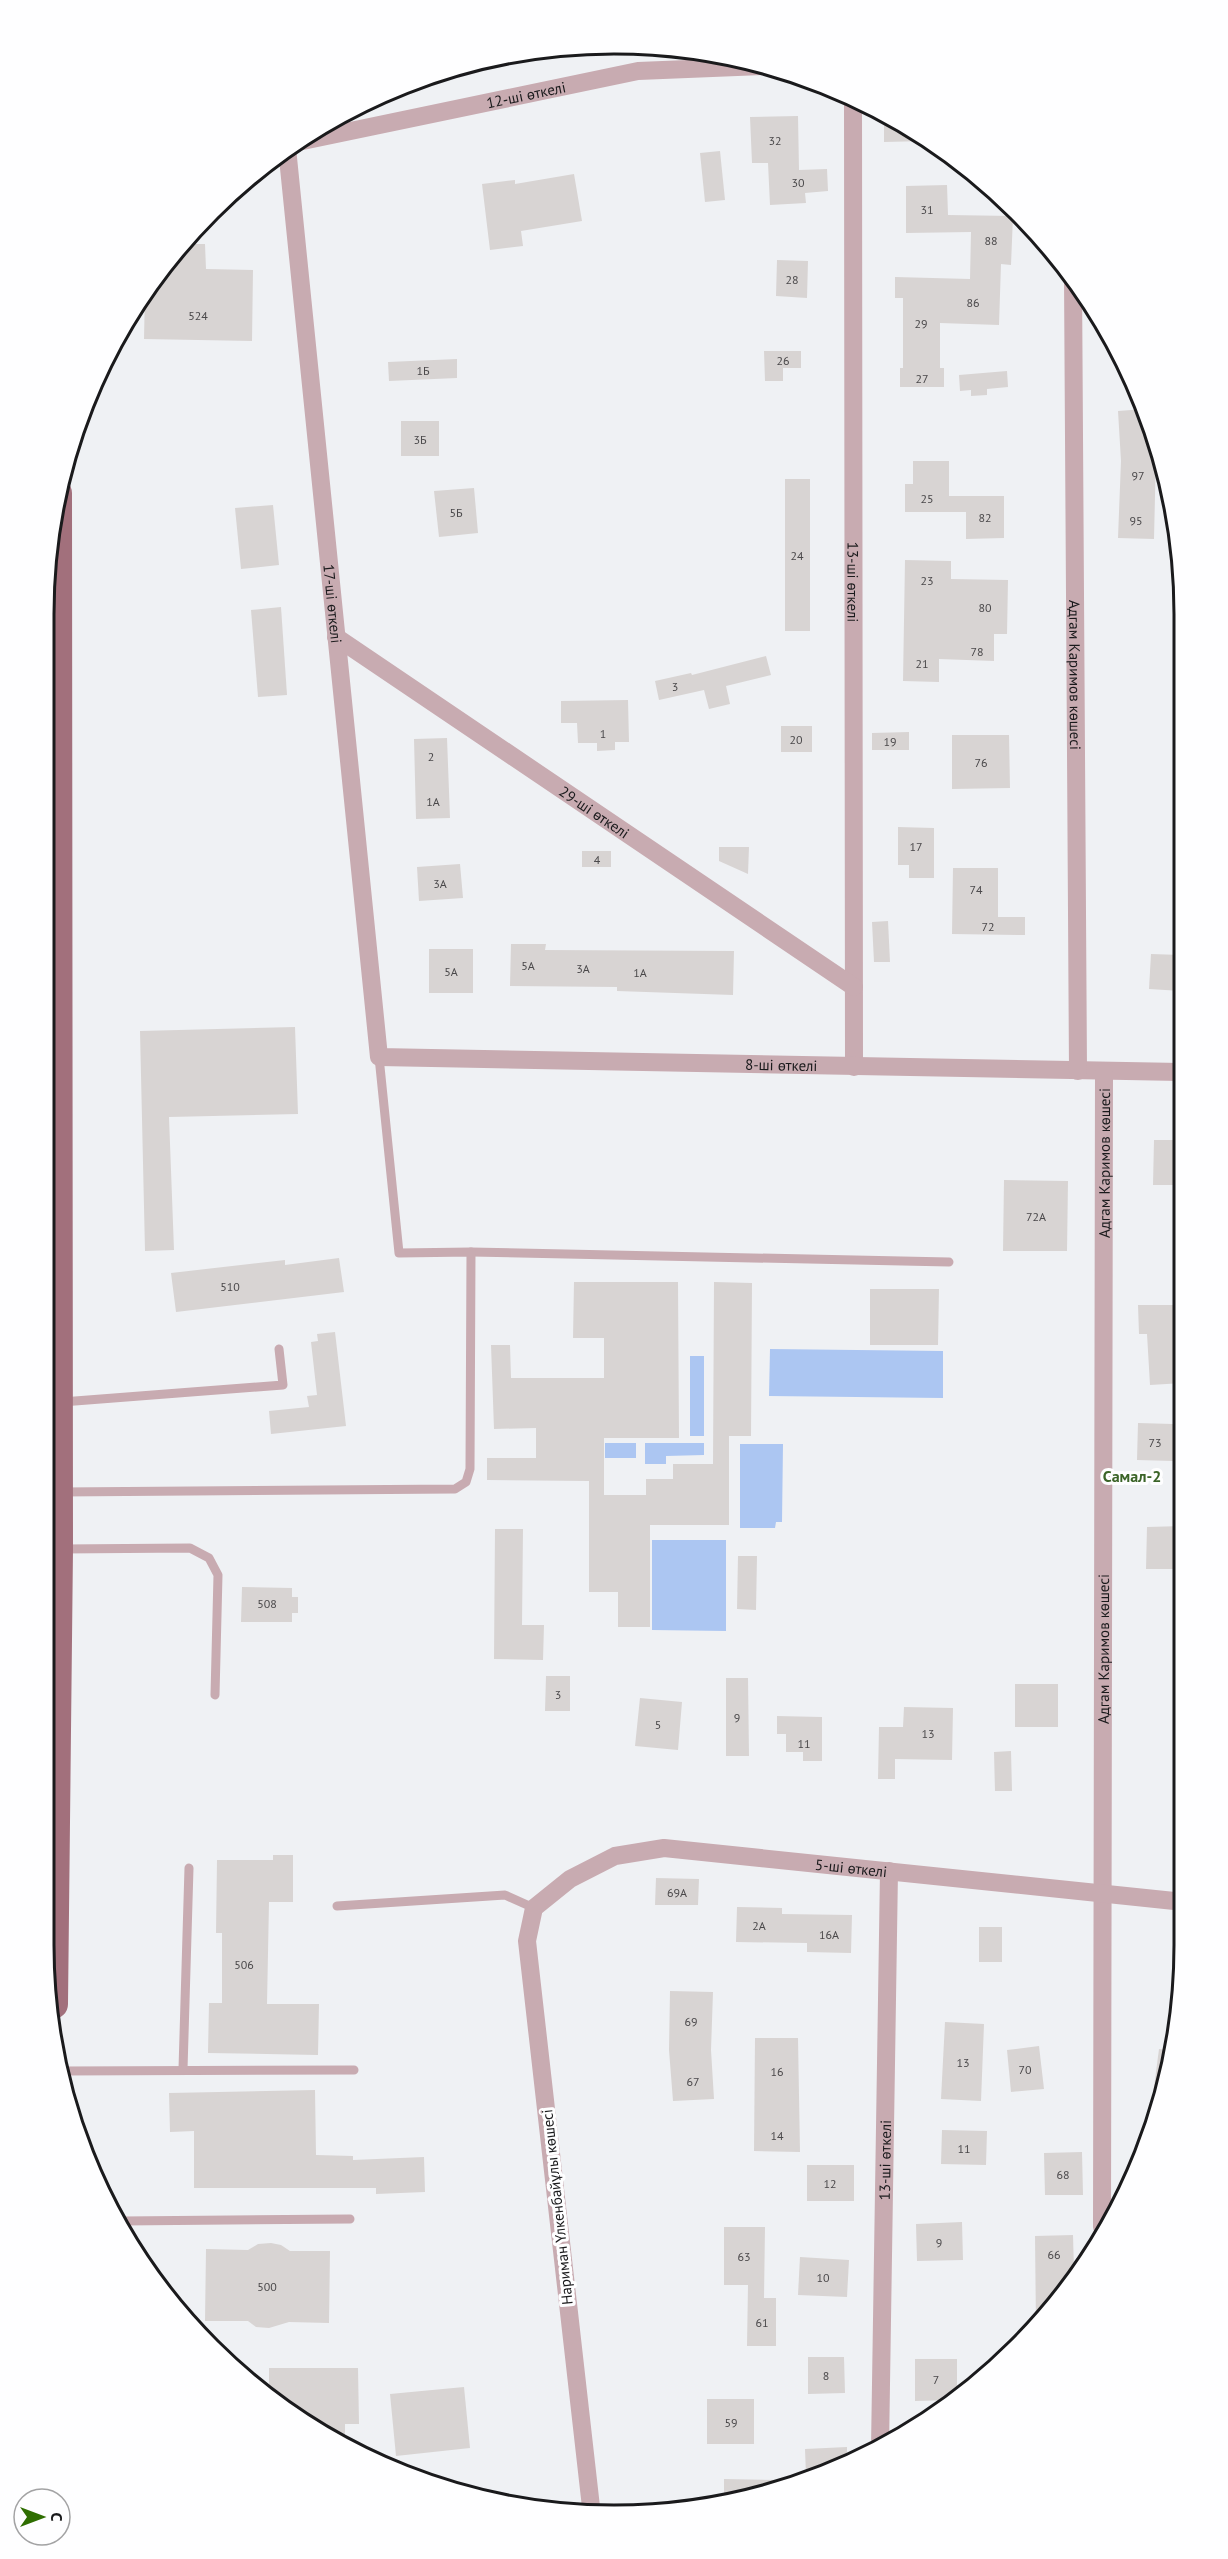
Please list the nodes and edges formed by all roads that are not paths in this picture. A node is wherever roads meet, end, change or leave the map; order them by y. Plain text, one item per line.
1 (733, 67) edge
2 (853, 108) edge
3 (321, 137) edge
4 (288, 159) edge
5 (1072, 292) edge
6 (57, 560) edge
7 (336, 637) junction
8 (854, 987) junction
9 (379, 1057) junction
10 (854, 1067) junction
11 (1078, 1071) junction
12 (1104, 1072) junction
13 (1174, 1072) edge
14 (471, 1252) junction
15 (949, 1262) dead end
16 (279, 1349) dead end
17 (56, 1403) junction
18 (54, 1492) junction
19 (58, 1549) junction
20 (214, 1695) dead end
21 (189, 1868) dead end
22 (889, 1871) junction
23 (1104, 1893) junction
24 (1174, 1901) edge
25 (337, 1906) dead end
26 (534, 1908) junction
27 (54, 1913) edge
28 (183, 2069) junction
29 (69, 2070) edge
30 (354, 2070) dead end
31 (350, 2219) dead end
32 (1102, 2219) edge
33 (127, 2221) edge
34 (880, 2437) edge
35 (591, 2504) edge

1 - 3 street, 12-ші өткелі
2 - 8 street, 13-ші өткелі
4 - 7 street, 17-ші өткелі
5 - 11 street, Адгам Каримов көшесі
6 - 17 main road
7 - 8 street, 29-ші өткелі
7 - 9 street, 17-ші өткелі
8 - 10 street, 13-ші өткелі
9 - 10 street, 8-ші өткелі
9 - 14 lane
10 - 11 street, 8-ші өткелі
11 - 12 street, 8-ші өткелі
12 - 13 street, 8-ші өткелі
12 - 23 street, Адгам Каримов көшесі
14 - 15 lane
14 - 18 lane
16 - 17 lane
17 - 18 main road
18 - 19 main road
19 - 20 lane
19 - 27 main road
21 - 28 lane
22 - 23 street, 5-ші өткелі
22 - 26 street, 5-ші өткелі
22 - 34 street, 13-ші өткелі
23 - 24 street, 5-ші өткелі
23 - 32 street, Адгам Каримов көшесі
25 - 26 lane
26 - 35 street, Нариман Үлкенбайұлы көшесі
28 - 29 lane
28 - 30 lane
31 - 33 lane

